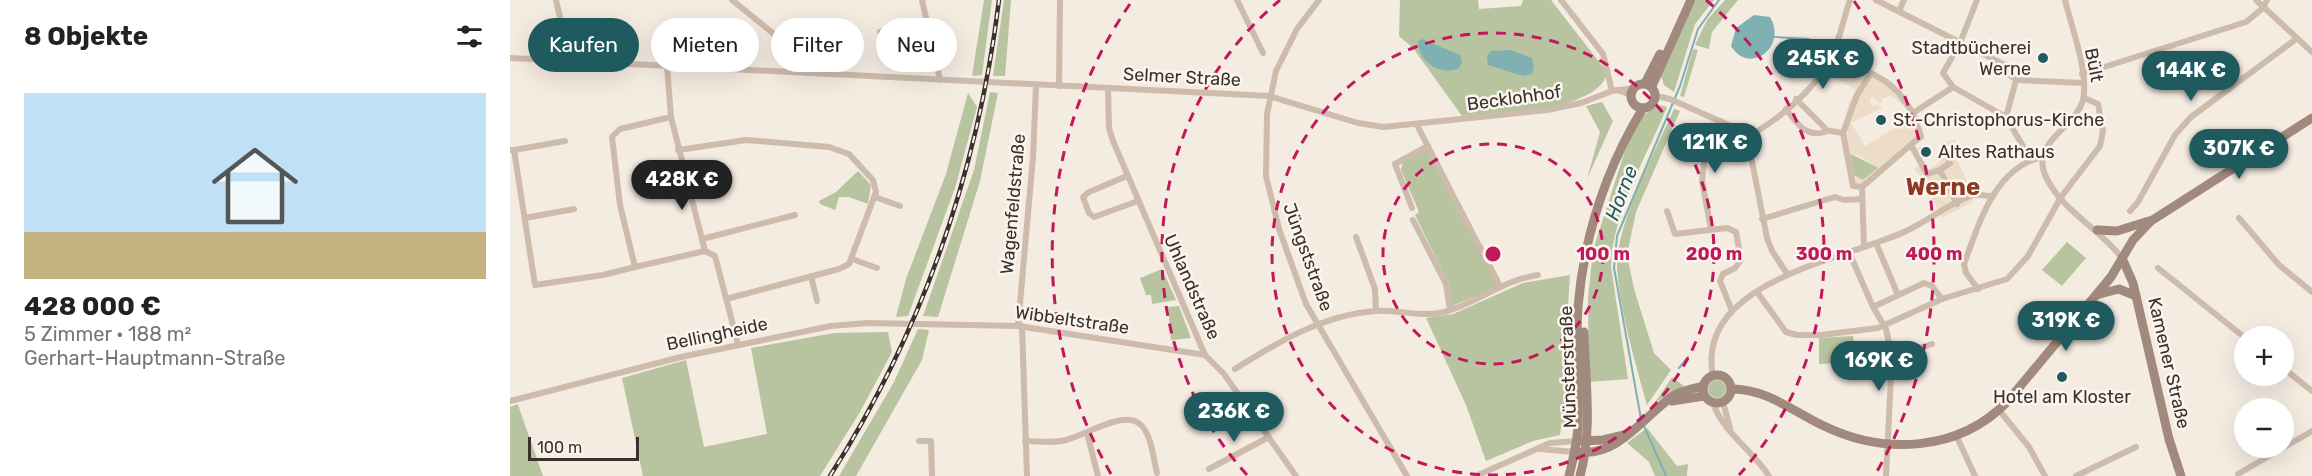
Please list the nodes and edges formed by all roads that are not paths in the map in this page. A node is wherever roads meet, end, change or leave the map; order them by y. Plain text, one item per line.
1 (556, 0) edge
2 (732, 0) edge
3 (922, 0) edge
4 (1060, 0) edge
5 (1237, 0) edge
6 (1319, 0) edge
7 (1562, 0) edge
8 (1686, 0) edge
9 (1691, 0) edge
10 (1850, 0) edge
11 (1876, 0) edge
12 (1904, 0) edge
13 (1977, 0) edge
14 (2065, 0) edge
15 (2256, 0) edge
16 (2267, 0) edge
17 (2263, 8) junction
18 (1899, 11) junction
19 (560, 18) edge
20 (926, 18) edge
21 (2296, 39) junction
22 (1960, 43) junction
23 (1848, 46) dead end
24 (2312, 52) edge
25 (1263, 53) dead end
26 (510, 58) edge
27 (528, 59) edge
28 (759, 71) edge
29 (668, 72) edge
30 (938, 72) edge
31 (806, 73) junction
32 (1871, 73) junction
33 (2082, 74) junction
34 (940, 80) junction
35 (2016, 80) junction
36 (2084, 83) junction
37 (1648, 85) junction
38 (1036, 86) junction
39 (1059, 86) junction
40 (1953, 87) junction
41 (1108, 88) junction
42 (1614, 90) junction
43 (1632, 91) junction
44 (1269, 96) junction
45 (1656, 96) junction
46 (2084, 98) junction
47 (1796, 99) junction
48 (1639, 106) junction
49 (1786, 109) junction
50 (1912, 113) junction
51 (671, 117) junction
52 (2006, 117) junction
53 (2312, 118) edge
54 (1721, 121) junction
55 (1417, 125) junction
56 (1826, 130) junction
57 (1843, 133) junction
58 (1747, 137) junction
59 (565, 141) dead end
60 (1911, 145) junction
61 (1428, 146) junction
62 (1945, 147) dead end
63 (512, 150) edge
64 (678, 150) junction
65 (2042, 157) junction
66 (2031, 160) junction
67 (1941, 170) junction
68 (1127, 176) junction
69 (1862, 186) junction
70 (1991, 196) junction
71 (875, 197) junction
72 (2061, 198) junction
73 (1862, 199) junction
74 (1138, 201) junction
75 (1957, 204) junction
76 (900, 206) dead end
77 (1413, 208) dead end
78 (574, 209) dead end
79 (1667, 211) dead end
80 (2130, 211) dead end
81 (795, 214) dead end
82 (525, 218) junction
83 (2239, 218) dead end
84 (1762, 219) junction
85 (1413, 220) dead end
86 (2151, 221) junction
87 (1712, 229) junction
88 (2097, 230) junction
89 (1356, 237) dead end
90 (702, 239) junction
91 (1876, 243) junction
92 (1864, 247) junction
93 (705, 251) junction
94 (1849, 252) junction
95 (2122, 258) junction
96 (852, 259) junction
97 (635, 267) junction
98 (877, 268) dead end
99 (2158, 268) dead end
100 (1538, 275) dead end
101 (1788, 275) junction
102 (811, 276) junction
103 (1500, 286) junction
104 (1978, 289) junction
105 (1758, 292) junction
106 (2312, 292) edge
107 (2096, 295) junction
108 (1899, 296) junction
109 (2136, 296) junction
110 (726, 299) junction
111 (1942, 299) junction
112 (818, 301) dead end
113 (1873, 307) junction
114 (1376, 310) junction
115 (1450, 310) junction
116 (1732, 311) junction
117 (934, 323) joint
118 (1317, 324) junction
119 (1020, 326) junction
120 (1884, 326) junction
121 (2234, 329) edge
122 (1932, 344) dead end
123 (738, 345) junction
124 (1205, 355) junction
125 (1892, 357) junction
126 (1235, 369) dead end
127 (1713, 376) junction
128 (2294, 377) edge
129 (1703, 386) junction
130 (1732, 389) junction
131 (2312, 391) edge
132 (1704, 396) junction
133 (510, 401) edge
134 (1666, 402) junction
135 (1718, 403) junction
136 (1999, 410) junction
137 (1630, 431) junction
138 (2312, 431) edge
139 (1087, 433) junction
140 (1956, 435) junction
141 (1269, 437) junction
142 (919, 441) dead end
143 (1025, 441) junction
144 (1581, 441) junction
145 (1886, 445) junction
146 (2136, 447) dead end
147 (1537, 449) junction
148 (1574, 452) junction
149 (1585, 453) junction
150 (1209, 470) dead end
151 (1157, 473) dead end
152 (2238, 474) dead end
153 (932, 476) edge
154 (1027, 476) edge
155 (1098, 476) edge
156 (1296, 476) edge
157 (1407, 476) edge
158 (1476, 476) edge
159 (1569, 476) edge
160 (1580, 476) edge
161 (1769, 476) edge
162 (1886, 476) edge
163 (1975, 476) edge
164 (2046, 476) edge
165 (2076, 476) edge
166 (2181, 476) edge

1 - 19 street
2 - 31 street
3 - 20 street
4 - 39 street
5 - 25 street
6 - 44 street, Jüngststraße
7 - 42 street
8 - 37 main road
9 - 37 main road
10 - 47 street
11 - 18 street
12 - 18 street
13 - 22 street
14 - 33 street, Bült
15 - 17 street
16 - 17 street
17 - 21 street
17 - 33 street
18 - 22 street
21 - 24 street
21 - 80 street
22 - 35 street
22 - 40 street
23 - 32 street
26 - 27 street, Selmer Straße
28 - 31 street, Selmer Straße
29 - 51 street
30 - 34 street
31 - 34 street, Selmer Straße
32 - 50 street
32 - 57 street
33 - 36 street, Bült
34 - 38 street, Selmer Straße
35 - 36 street
35 - 52 street
36 - 46 street, Bült
37 - 43 main road
37 - 45 main road
38 - 39 street, Selmer Straße
38 - 119 street, Wagenfeldstraße
39 - 41 street, Selmer Straße
40 - 50 street
40 - 52 street
41 - 44 street, Selmer Straße
41 - 68 street, Uhlandstraße
42 - 43 street, Becklohhof
42 - 55 street, Becklohhof
43 - 48 main road
44 - 55 street, Becklohhof
44 - 118 street, Jüngststraße
45 - 48 main road
45 - 54 street
46 - 65 street, Bült
46 - 72 street
47 - 49 street
47 - 56 street
48 - 144 main road, Münsterstraße
49 - 56 street
49 - 58 street
50 - 60 street
51 - 64 street
51 - 97 street
52 - 66 street
53 - 86 main road
54 - 58 street
54 - 87 street
55 - 61 street
56 - 57 street
57 - 69 street
58 - 84 street
59 - 63 street
60 - 67 street
60 - 69 street
61 - 77 street
61 - 103 street
62 - 67 street
63 - 82 street
64 - 71 street
64 - 90 street
65 - 66 street
65 - 72 street
66 - 70 street
67 - 75 street
68 - 74 street, Uhlandstraße
68 - 74 street
69 - 73 street
70 - 75 street
70 - 104 street
71 - 76 street
71 - 96 street
72 - 88 street
72 - 104 street
73 - 84 street
73 - 92 street
74 - 124 street, Uhlandstraße
75 - 91 street
78 - 82 street
79 - 87 street
81 - 90 street
82 - 97 street
83 - 106 street
84 - 101 street
85 - 115 street
86 - 88 main road
86 - 95 main road
87 - 116 street
88 - 95 street
89 - 114 street
90 - 93 street
91 - 92 street
91 - 108 street
92 - 94 street
93 - 97 street
93 - 110 street
94 - 101 street
94 - 113 street
95 - 107 main road
95 - 109 main road, Kamener Straße
96 - 98 street
96 - 102 street
99 - 121 street
100 - 103 street
101 - 105 street
102 - 110 street
102 - 112 street
103 - 115 street
104 - 111 street
105 - 116 street
105 - 120 street
107 - 109 main road
107 - 136 main road
108 - 111 street
108 - 113 street
109 - 166 main road, Kamener Straße
110 - 123 street
111 - 120 street
113 - 120 street
114 - 115 street
114 - 118 street
116 - 127 street
117 - 119 street, Wibbeltstraße
117 - 123 street, Bellingheide
118 - 126 street
118 - 157 street, Jüngststraße
119 - 124 street, Wibbeltstraße
119 - 143 street, Wagenfeldstraße
120 - 125 street
122 - 125 street
123 - 133 street, Bellingheide
124 - 141 street, Uhlandstraße
125 - 145 street
127 - 129 main road
127 - 130 main road
128 - 131 street
129 - 132 main road
129 - 134 main road
130 - 135 main road
130 - 145 main road
132 - 134 main road
132 - 135 main road
134 - 137 main road
135 - 161 street
136 - 140 main road
136 - 164 street
137 - 144 main road
137 - 149 main road
138 - 152 street
139 - 143 street
139 - 151 street
139 - 155 street
140 - 145 main road
140 - 163 street
141 - 150 street
141 - 156 street, Uhlandstraße
142 - 153 street
143 - 154 street, Wagenfeldstraße
144 - 147 street
144 - 148 main road
144 - 149 main road, Münsterstraße
145 - 162 street
146 - 165 street
147 - 148 street
147 - 158 street
148 - 149 main road
148 - 159 main road
149 - 160 main road, Münsterstraße

